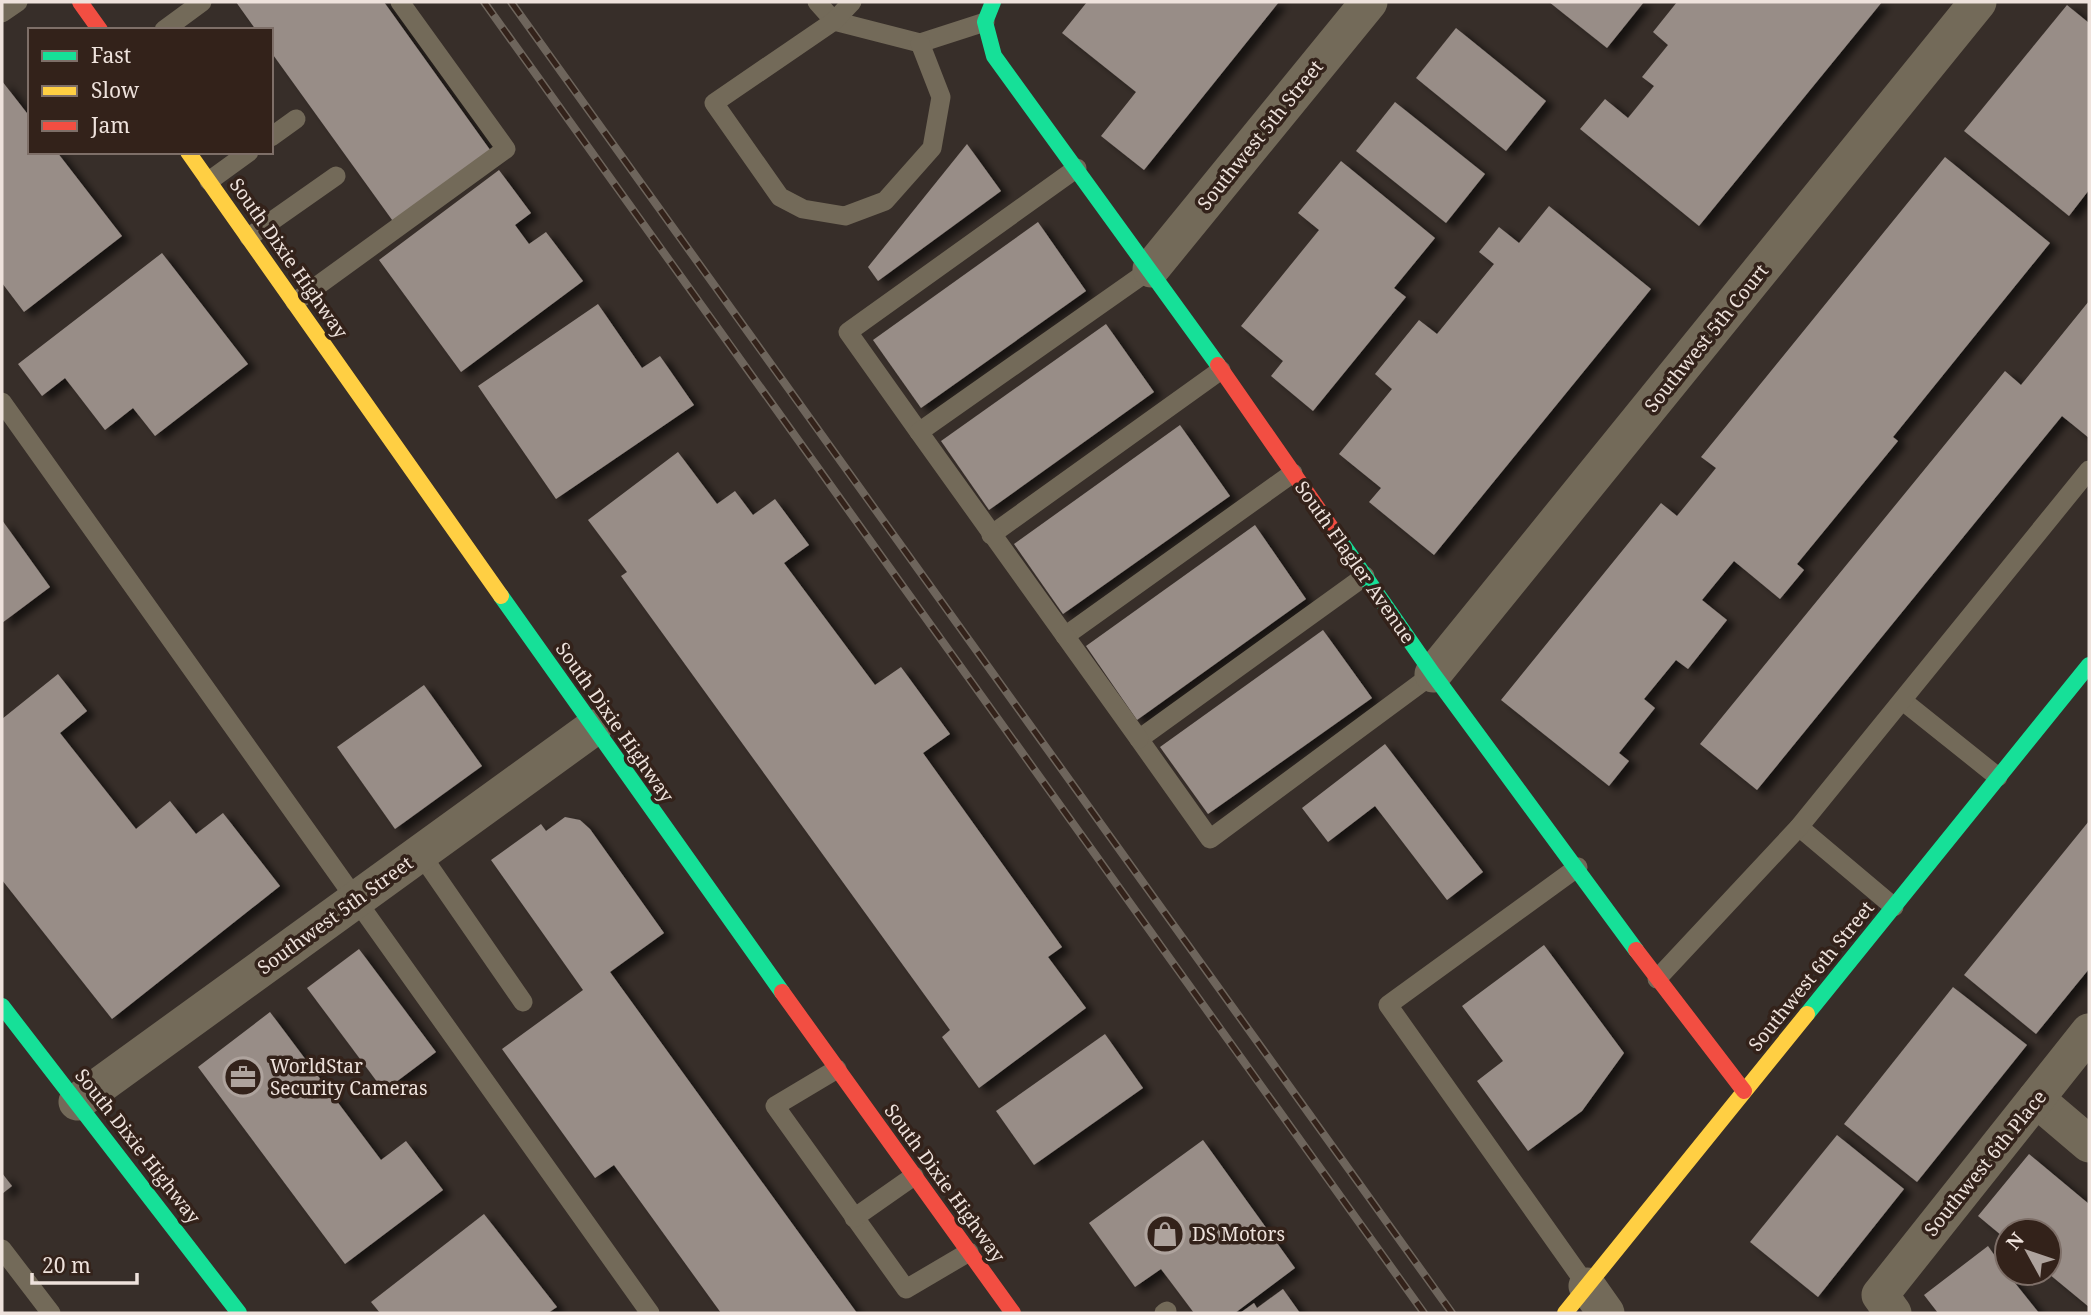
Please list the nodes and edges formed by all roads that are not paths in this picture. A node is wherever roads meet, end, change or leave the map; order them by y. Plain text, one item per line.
1 (18, 2) edge
2 (80, 2) edge
3 (202, 2) edge
4 (400, 2) edge
5 (817, 2) edge
6 (852, 2) edge
7 (993, 2) edge
8 (1369, 2) edge
9 (1978, 2) edge
10 (2, 13) edge
11 (834, 21) junction
12 (985, 22) junction
13 (99, 28) edge
14 (167, 28) edge
15 (920, 43) junction
16 (296, 119) dead end
17 (273, 135) edge
18 (189, 154) edge
19 (246, 154) edge
20 (1077, 168) junction
21 (336, 176) dead end
22 (209, 181) junction
23 (249, 237) junction
24 (1151, 269) junction
25 (295, 302) junction
26 (1222, 370) junction
27 (2, 402) edge
28 (919, 432) junction
29 (2089, 470) edge
30 (1293, 473) junction
31 (991, 534) junction
32 (1365, 576) junction
33 (1065, 636) junction
34 (2089, 665) edge
35 (1433, 674) junction
36 (1902, 701) junction
37 (593, 727) junction
38 (1139, 739) junction
39 (1998, 777) junction
40 (1800, 827) junction
41 (420, 853) junction
42 (1578, 867) junction
43 (357, 899) junction
44 (1894, 906) junction
45 (1657, 979) junction
46 (523, 1002) dead end
47 (2, 1006) edge
48 (2089, 1032) edge
49 (837, 1069) junction
50 (1744, 1091) junction
51 (2036, 1099) junction
52 (77, 1102) junction
53 (2089, 1144) edge
54 (914, 1176) junction
55 (854, 1218) junction
56 (2, 1249) edge
57 (969, 1252) junction
58 (1586, 1304) edge
59 (1886, 1304) edge
60 (51, 1313) edge
61 (239, 1313) edge
62 (650, 1313) edge
63 (1013, 1313) edge

1 - 10 lane
2 - 13 street
3 - 14 lane
4 - 25 lane
5 - 11 lane
6 - 11 lane
7 - 12 street
8 - 24 street, Southwest 5th Street
9 - 35 street, Southwest 5th Court
11 - 15 lane
11 - 15 lane
12 - 15 lane
12 - 20 street, South Flagler Avenue
16 - 17 lane
18 - 22 street, South Dixie Highway
19 - 22 lane
20 - 24 street, South Flagler Avenue
20 - 28 lane
21 - 23 lane
22 - 23 street, South Dixie Highway
23 - 25 street, South Dixie Highway
24 - 26 street, South Flagler Avenue
24 - 28 lane
25 - 37 street, South Dixie Highway
26 - 30 street, South Flagler Avenue
26 - 31 lane
27 - 43 lane
28 - 31 lane
29 - 36 lane
30 - 32 street, South Flagler Avenue
30 - 33 lane
31 - 33 lane
32 - 35 street, South Flagler Avenue
32 - 38 lane
33 - 38 lane
34 - 39 street, Southwest 6th Street
35 - 38 lane
35 - 42 street, South Flagler Avenue
36 - 39 lane
36 - 40 lane
37 - 41 street, Southwest 5th Street
37 - 49 street, South Dixie Highway
39 - 44 street, Southwest 6th Street
40 - 44 lane
40 - 45 lane
41 - 43 street, Southwest 5th Street
41 - 46 lane
42 - 45 street, South Flagler Avenue
42 - 58 lane
43 - 52 street, Southwest 5th Street
43 - 62 lane
44 - 50 street, Southwest 6th Street
45 - 50 street, South Flagler Avenue
47 - 52 street, South Dixie Highway
48 - 51 street, Southwest 6th Place
49 - 54 street, South Dixie Highway
49 - 55 lane
50 - 58 street, Southwest 6th Street
51 - 53 street
51 - 59 street, Southwest 6th Place
52 - 61 street, South Dixie Highway
54 - 55 lane
54 - 57 street, South Dixie Highway
55 - 57 lane
56 - 60 lane
57 - 63 street, South Dixie Highway

